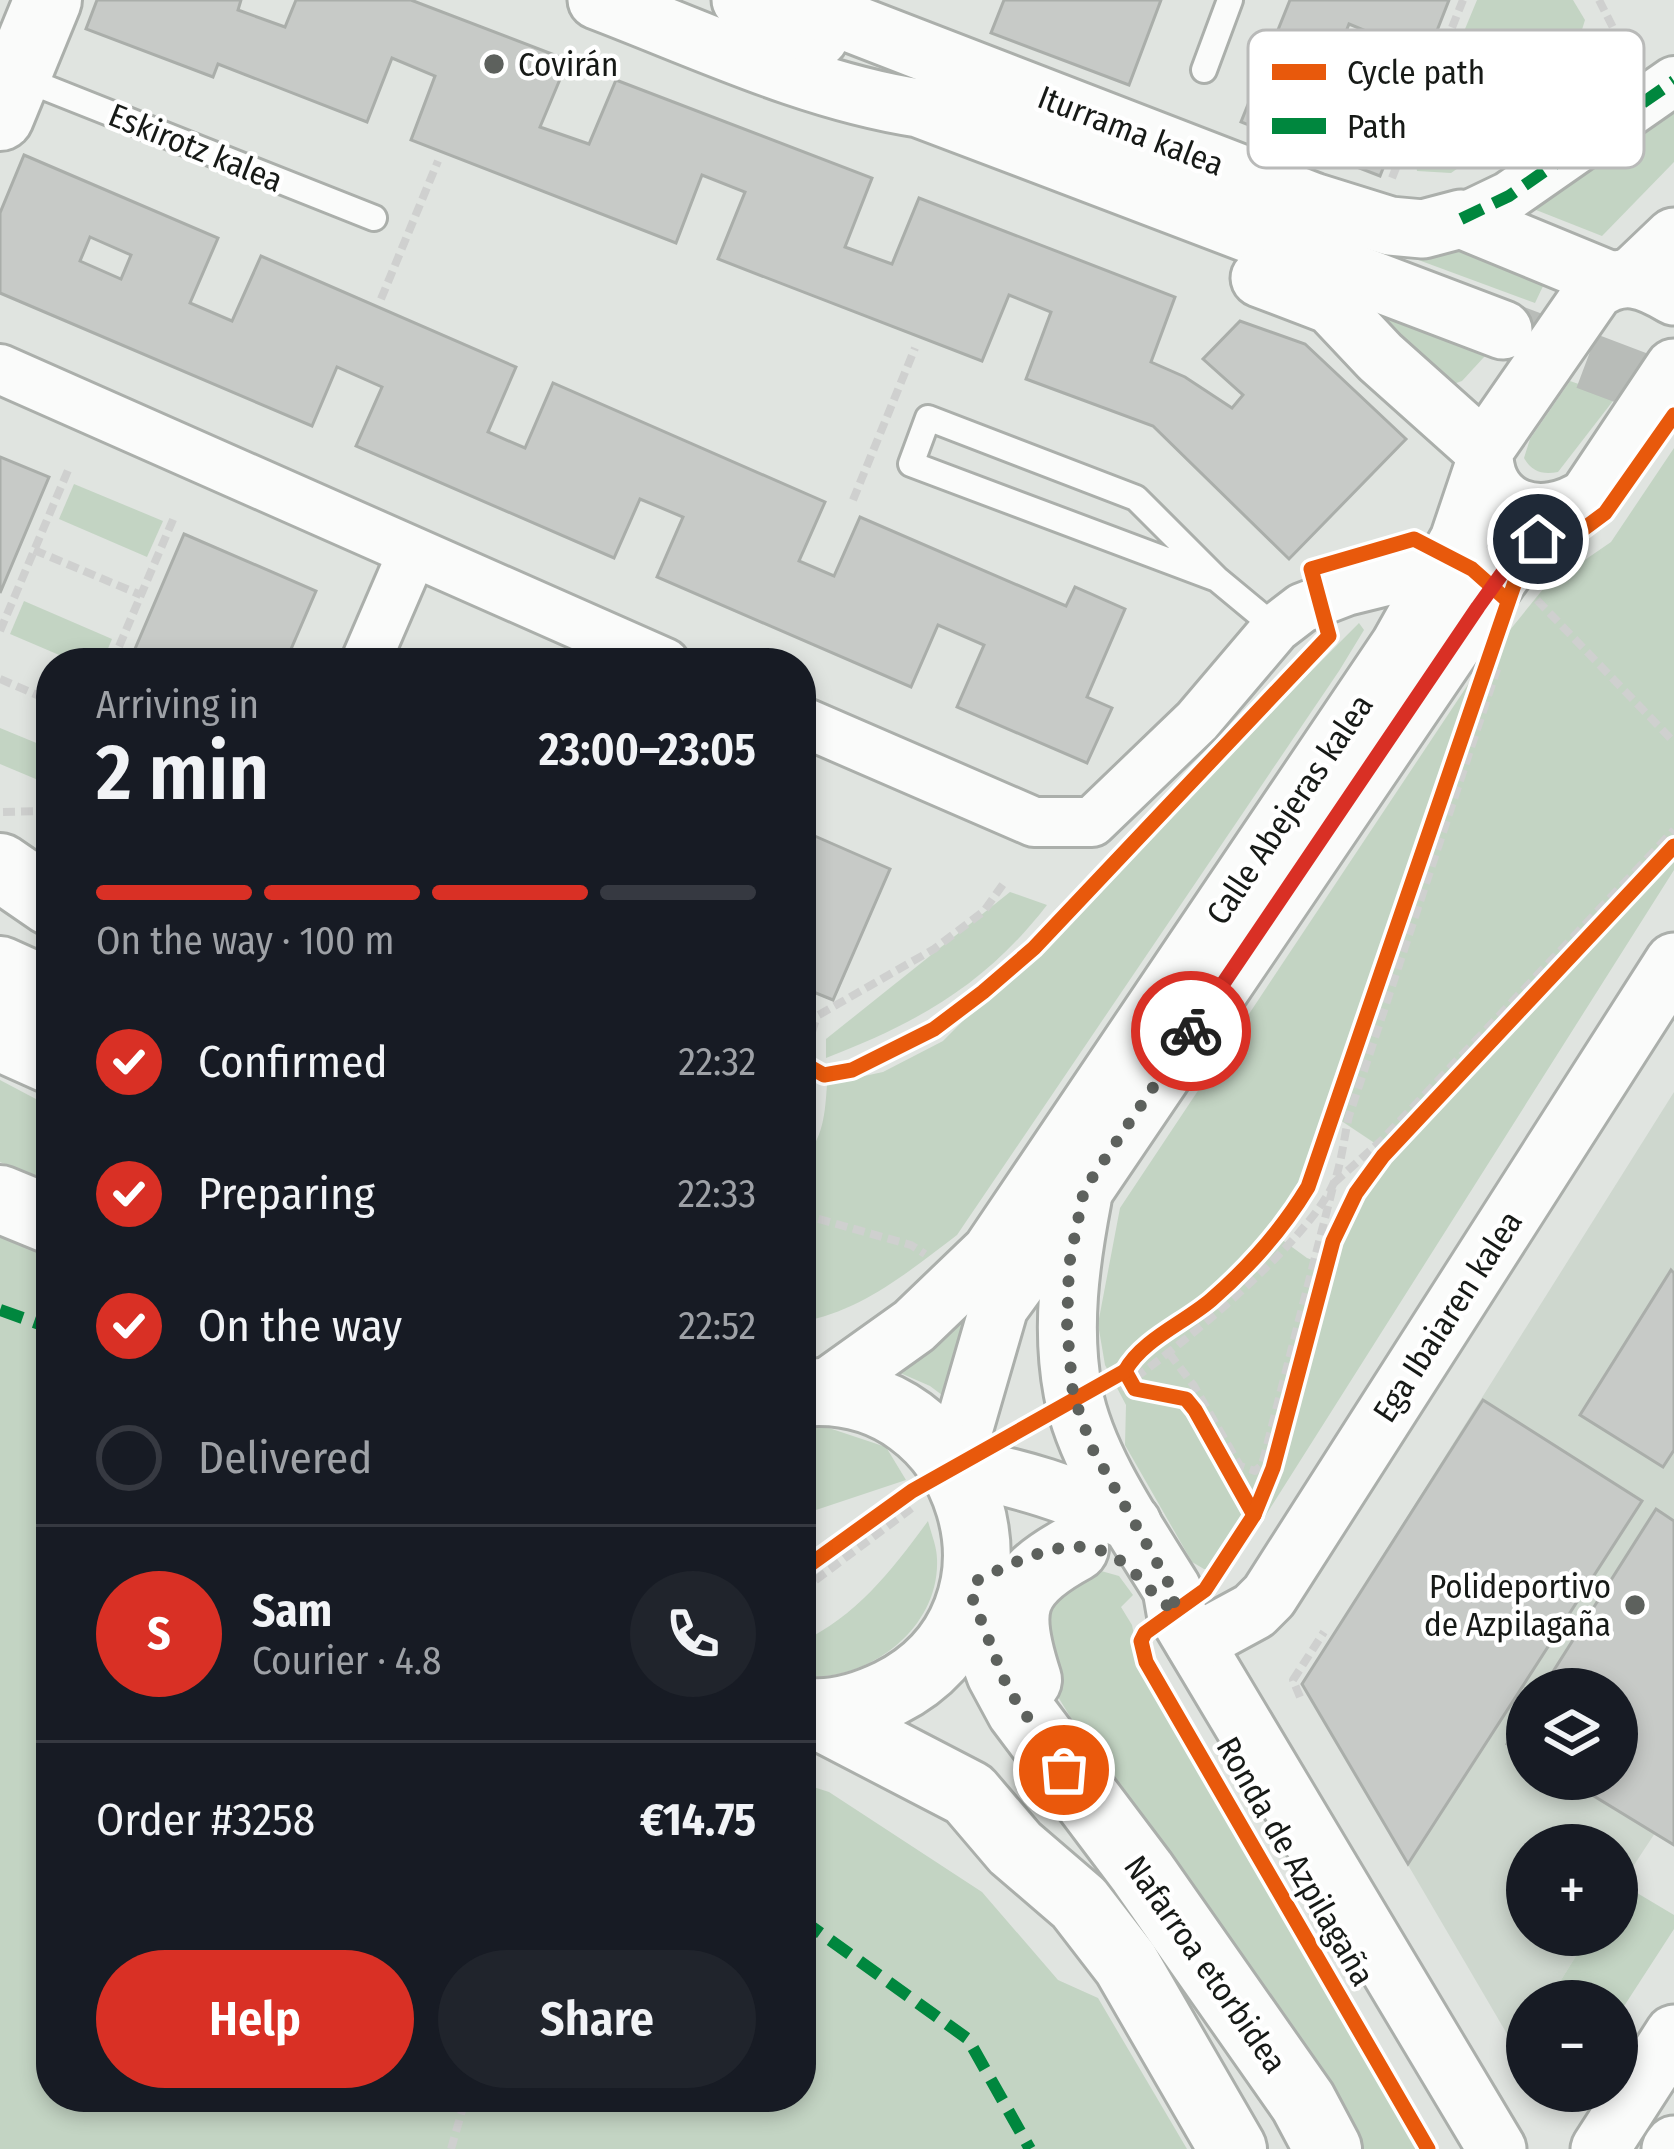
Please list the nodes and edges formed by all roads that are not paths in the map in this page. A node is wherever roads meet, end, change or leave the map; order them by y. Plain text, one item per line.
1 (48, 0) edge
2 (597, 0) edge
3 (741, 0) edge
4 (790, 0) edge
5 (1230, 0) edge
6 (915, 21) edge
7 (773, 68) junction
8 (1204, 70) dead end
9 (9, 96) edge
10 (1248, 167) edge
11 (1251, 168) edge
12 (1549, 168) edge
13 (374, 218) dead end
14 (1461, 219) junction
15 (1674, 237) edge
16 (1638, 284) edge
17 (1674, 368) edge
18 (0, 369) edge
19 (1484, 459) junction
20 (1570, 510) junction
21 (412, 554) junction
22 (1443, 567) junction
23 (1216, 579) junction
24 (1346, 591) junction
25 (1412, 623) junction
26 (1276, 628) junction
27 (371, 648) edge
28 (630, 648) edge
29 (816, 728) edge
30 (0, 867) edge
31 (36, 892) edge
32 (1674, 962) edge
33 (0, 970) edge
34 (36, 986) edge
35 (0, 1037) edge
36 (36, 1053) edge
37 (1084, 1190) junction
38 (0, 1198) edge
39 (36, 1214) edge
40 (816, 1389) edge
41 (816, 1393) edge
42 (933, 1480) junction
43 (1103, 1535) junction
44 (974, 1589) junction
45 (1185, 1628) junction
46 (816, 1719) edge
47 (816, 1727) edge
48 (1114, 1834) junction
49 (1674, 2034) edge
50 (1233, 2149) edge
51 (1328, 2149) edge
52 (1497, 2149) edge
53 (1600, 2149) edge

1 - 9 main road, Eskirotz kalea
2 - 7 street, Iturrama kalea
3 - 7 street, Iturrama kalea
4 - 6 street, Iturrama kalea
5 - 8 lane
6 - 10 street, Iturrama kalea
7 - 19 street, Iturrama kalea
9 - 13 lane, Eskirotz kalea
11 - 14 street, Iturrama kalea
12 - 14 street
14 - 16 street, Iturrama kalea
15 - 16 street
16 - 19 street, Calle Abejeras kalea
17 - 20 street, Calle Abejeras kalea
18 - 21 street
19 - 20 street, Iturrama kalea
19 - 22 street, Calle Abejeras kalea
20 - 37 street, Calle Abejeras kalea
21 - 27 street
21 - 28 street
22 - 24 street
22 - 25 street, Calle Abejeras kalea
23 - 23 lane
23 - 26 lane
24 - 25 street
24 - 26 street
25 - 40 street, Calle Abejeras kalea
26 - 29 street
30 - 31 main road
32 - 45 street, Ega Ibaiaren kalea
33 - 34 main road
35 - 36 main road
37 - 42 street, Calle Abejeras kalea
37 - 43 street
38 - 39 main road
41 - 42 main road
42 - 43 street, Ronda de Azpilagaña
42 - 44 main road
43 - 44 street
43 - 45 street, Ronda de Azpilagaña
43 - 48 main road
44 - 46 main road
44 - 48 main road, Nafarroa etorbidea
45 - 52 street, Ronda de Azpilagaña
47 - 50 main road, Nafarroa etorbidea
48 - 51 main road, Nafarroa etorbidea
49 - 53 street

